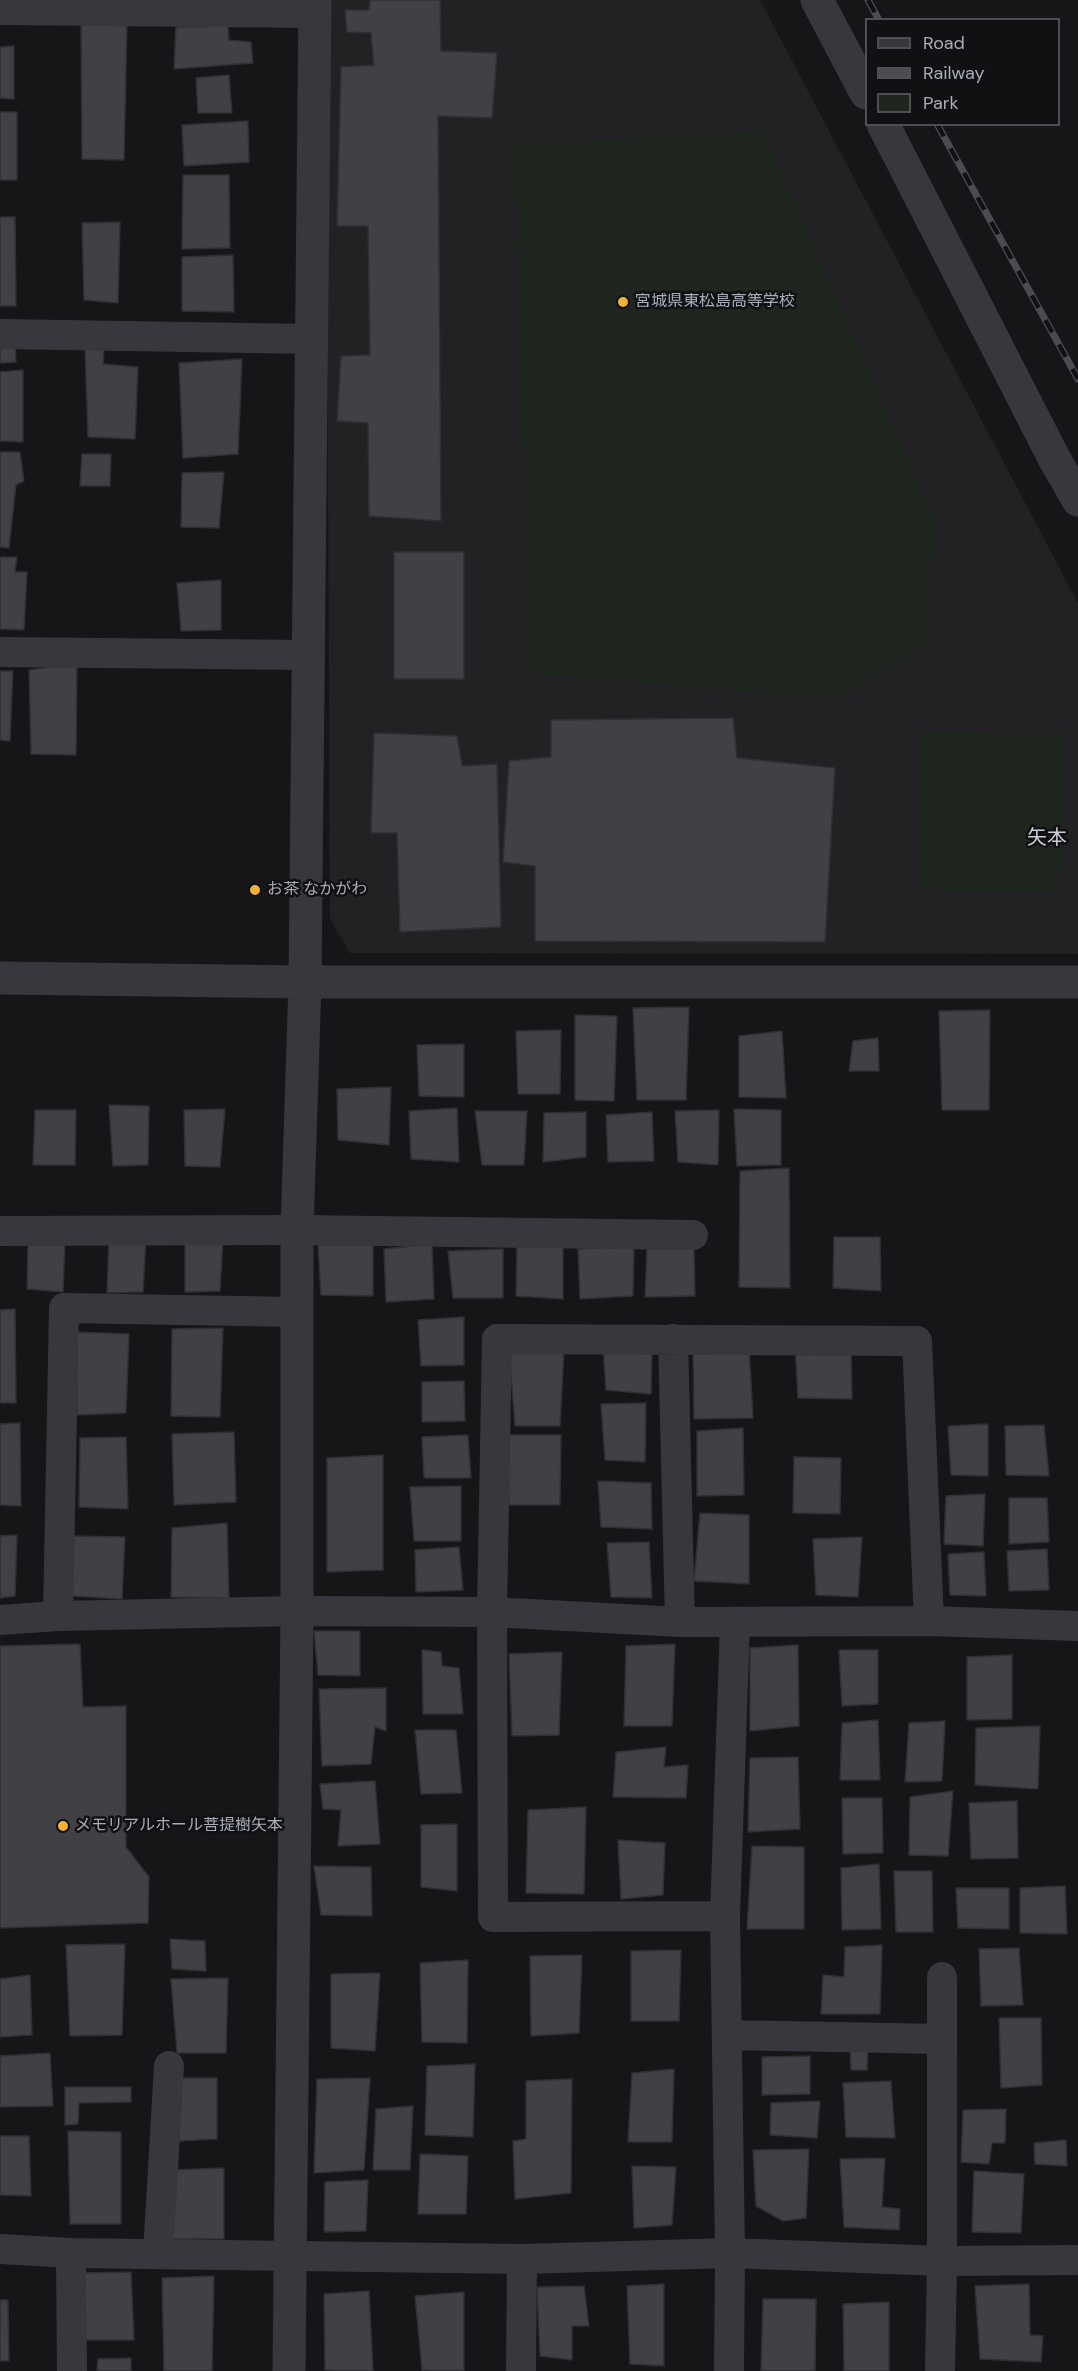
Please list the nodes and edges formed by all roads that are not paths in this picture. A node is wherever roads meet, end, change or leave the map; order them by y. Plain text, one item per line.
1 (817, 0) edge
2 (315, 6) edge
3 (0, 10) edge
4 (865, 89) edge
5 (884, 126) edge
6 (0, 334) edge
7 (311, 339) junction
8 (1078, 500) edge
9 (0, 652) edge
10 (310, 655) junction
11 (0, 978) edge
12 (305, 982) junction
13 (1078, 982) edge
14 (297, 1230) junction
15 (0, 1231) edge
16 (693, 1235) dead end
17 (297, 1312) junction
18 (674, 1339) junction
19 (297, 1611) junction
20 (492, 1612) junction
21 (58, 1616) junction
22 (0, 1620) edge
23 (929, 1621) junction
24 (680, 1622) junction
25 (735, 1622) junction
26 (1078, 1626) edge
27 (725, 1916) junction
28 (942, 1977) dead end
29 (727, 2035) junction
30 (942, 2039) junction
31 (169, 2066) dead end
32 (0, 2249) edge
33 (71, 2253) junction
34 (730, 2253) junction
35 (159, 2254) junction
36 (290, 2256) junction
37 (522, 2259) junction
38 (1078, 2260) edge
39 (942, 2261) junction
40 (72, 2371) edge
41 (289, 2371) edge
42 (521, 2371) edge
43 (729, 2371) edge
44 (940, 2371) edge

1 - 4 street
2 - 3 street
2 - 7 street
5 - 8 street
6 - 7 street
7 - 10 street
9 - 10 street
10 - 12 street
11 - 12 street
12 - 13 street
12 - 14 street
14 - 15 street
14 - 16 street
14 - 17 street
17 - 19 street
17 - 21 street
18 - 20 street
18 - 23 street
18 - 24 street
19 - 20 street
19 - 21 street
19 - 36 street
20 - 24 street
20 - 27 street
21 - 22 street
23 - 25 street
23 - 26 street
24 - 25 street
25 - 27 street
27 - 29 street
28 - 30 street
29 - 30 street
29 - 34 street
30 - 39 street
31 - 35 street
32 - 33 street
33 - 35 street
33 - 40 street
34 - 37 street
34 - 39 street
34 - 43 street
35 - 36 street
36 - 37 street
36 - 41 street
37 - 42 street
38 - 39 street
39 - 44 street

